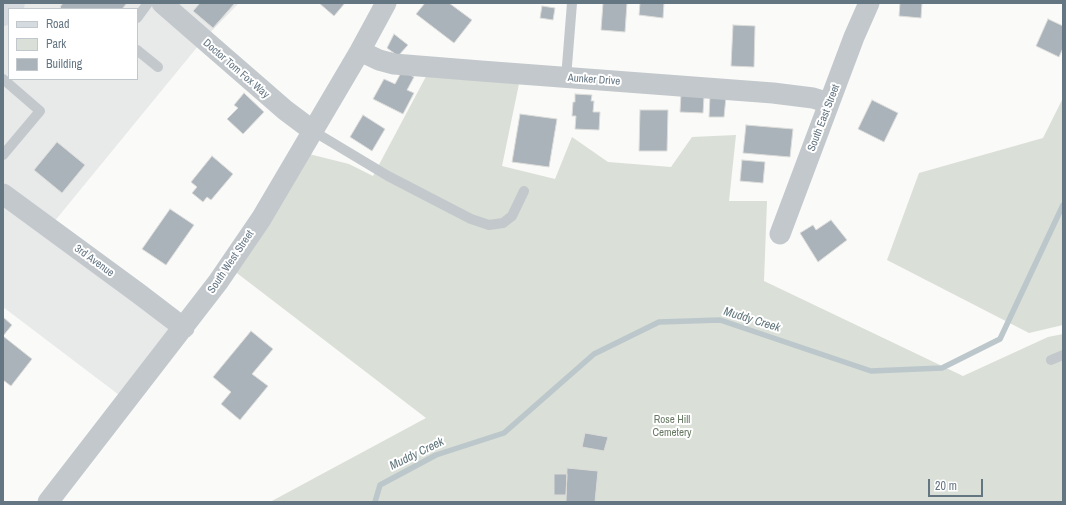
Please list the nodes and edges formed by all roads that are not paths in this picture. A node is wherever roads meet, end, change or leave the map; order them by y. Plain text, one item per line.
1 (148, 3) edge
2 (162, 3) edge
3 (386, 3) edge
4 (572, 3) edge
5 (868, 3) edge
6 (138, 17) edge
7 (138, 51) edge
8 (360, 51) junction
9 (158, 67) dead end
10 (566, 78) junction
11 (3, 79) edge
12 (829, 103) junction
13 (313, 131) junction
14 (3, 155) edge
15 (524, 191) dead end
16 (3, 194) edge
17 (780, 234) dead end
18 (184, 328) junction
19 (1063, 355) edge
20 (1050, 360) dead end
21 (48, 502) edge

1 - 6 lane
2 - 13 street, Doctor Tom Fox Way
3 - 8 street, South West Street
4 - 10 lane
5 - 12 street, South East Street
7 - 9 lane
8 - 10 street, Aunker Drive
8 - 13 street, South West Street
10 - 12 street, Aunker Drive
11 - 14 lane
12 - 17 street, South East Street
13 - 15 lane
13 - 18 street, South West Street
16 - 18 street, 3rd Avenue
18 - 21 street, South West Street
19 - 20 lane

